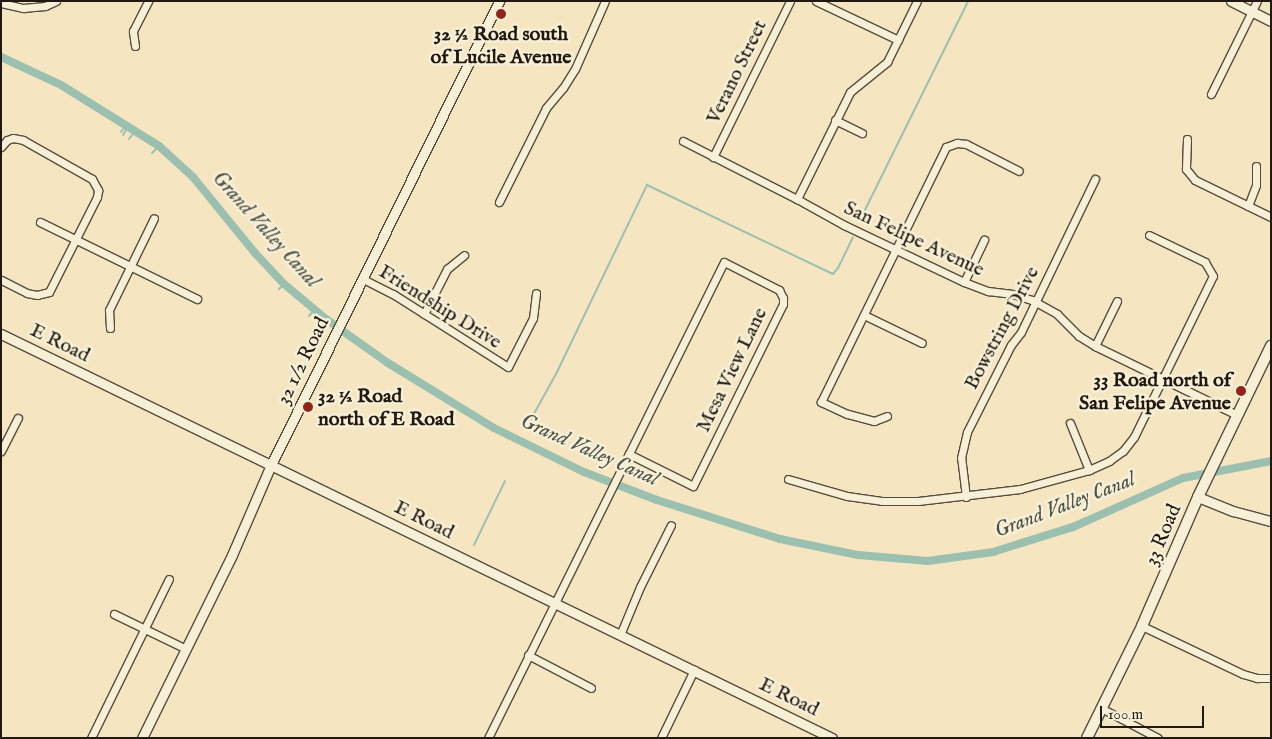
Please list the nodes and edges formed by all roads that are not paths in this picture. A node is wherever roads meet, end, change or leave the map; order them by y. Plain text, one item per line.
1 (56, 1) edge
2 (148, 1) edge
3 (499, 1) edge
4 (605, 1) edge
5 (790, 1) edge
6 (816, 1) edge
7 (916, 1) edge
8 (1231, 1) edge
9 (1257, 1) edge
10 (1, 2) edge
11 (1252, 11) junction
12 (1271, 21) edge
13 (898, 40) junction
14 (135, 46) dead end
15 (1211, 94) dead end
16 (835, 120) junction
17 (862, 133) dead end
18 (1186, 139) dead end
19 (682, 141) dead end
20 (1, 147) edge
21 (713, 157) junction
22 (1256, 166) dead end
23 (1019, 171) dead end
24 (1095, 179) dead end
25 (797, 199) junction
26 (499, 202) dead end
27 (1248, 206) junction
28 (1271, 217) edge
29 (154, 218) dead end
30 (40, 222) dead end
31 (1149, 235) dead end
32 (76, 240) junction
33 (984, 240) dead end
34 (896, 250) junction
35 (464, 255) dead end
36 (131, 266) junction
37 (363, 279) junction
38 (1, 280) edge
39 (964, 282) junction
40 (536, 293) dead end
41 (197, 299) dead end
42 (1117, 301) dead end
43 (1036, 302) junction
44 (424, 314) junction
45 (864, 315) junction
46 (110, 328) dead end
47 (1, 334) edge
48 (922, 343) dead end
49 (1095, 346) junction
50 (1271, 346) edge
51 (1162, 380) junction
52 (1238, 415) junction
53 (887, 416) dead end
54 (18, 418) dead end
55 (1070, 423) dead end
56 (1, 451) edge
57 (629, 454) junction
58 (271, 465) junction
59 (1089, 470) junction
60 (788, 479) dead end
61 (1198, 496) junction
62 (966, 497) junction
63 (1271, 521) edge
64 (671, 525) dead end
65 (169, 579) dead end
66 (554, 603) junction
67 (114, 614) dead end
68 (1142, 626) junction
69 (145, 629) junction
70 (620, 634) junction
71 (186, 649) junction
72 (528, 656) junction
73 (694, 670) junction
74 (1271, 678) edge
75 (591, 688) dead end
76 (1101, 708) junction
77 (490, 737) edge
78 (91, 738) edge
79 (142, 738) edge
80 (661, 738) edge
81 (832, 738) edge
82 (1087, 738) edge
83 (1158, 738) edge

1 - 10 street
2 - 14 street
3 - 37 street, 32 1/2 Road
4 - 26 street
5 - 21 street, Verano Street
6 - 13 street
7 - 13 street
8 - 11 street
9 - 11 street
11 - 12 street
11 - 15 street
13 - 16 street
16 - 17 street
16 - 25 street
18 - 27 street
19 - 21 street, San Felipe Avenue
20 - 32 street
21 - 25 street, San Felipe Avenue
22 - 27 street
23 - 34 street
24 - 43 street, Bowstring Drive
25 - 34 street, San Felipe Avenue
27 - 28 street
29 - 36 street
30 - 32 street
31 - 51 street
32 - 36 street
32 - 38 street
33 - 39 street
34 - 39 street, San Felipe Avenue
34 - 45 street
35 - 44 street
36 - 41 street
36 - 46 street
37 - 44 street, Friendship Drive
37 - 58 street, 32 1/2 Road
39 - 43 street, San Felipe Avenue
40 - 44 street, Friendship Drive
42 - 49 street
43 - 49 street, San Felipe Avenue
43 - 62 street, Bowstring Drive
45 - 48 street
45 - 53 street
47 - 58 street, E Road
49 - 51 street, San Felipe Avenue
50 - 52 main road, 33 Road
51 - 52 street, San Felipe Avenue
51 - 59 street
52 - 61 main road, 33 Road
54 - 56 street
55 - 59 street
57 - 57 street, Mesa View Lane
57 - 66 street, Mesa View Lane
58 - 66 street, E Road
58 - 71 street, 32 1/2 Road
59 - 62 street
60 - 62 street
61 - 63 street
61 - 68 main road, 33 Road
64 - 70 street
65 - 69 street
66 - 70 street, E Road
66 - 72 street, Mesa View Lane
67 - 69 street
68 - 74 street
68 - 76 main road, 33 Road
69 - 71 street
69 - 78 street
70 - 73 street, E Road
71 - 79 street, 32 1/2 Road
72 - 75 street
72 - 77 street, Mesa View Lane
73 - 80 street
73 - 81 street, E Road
76 - 82 main road, 33 Road
76 - 83 street

